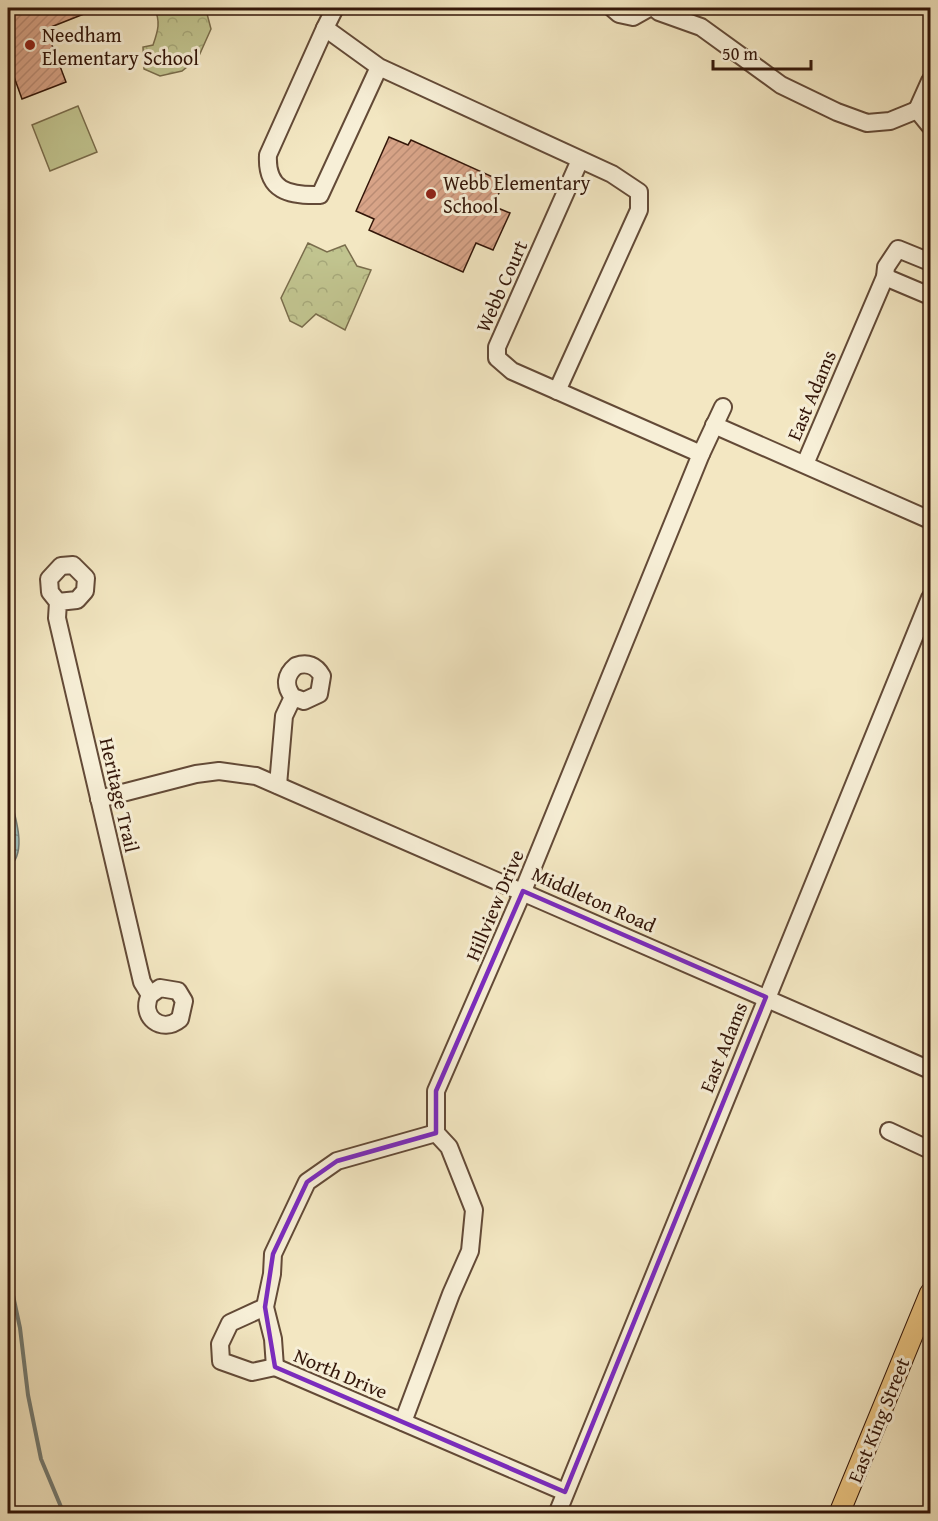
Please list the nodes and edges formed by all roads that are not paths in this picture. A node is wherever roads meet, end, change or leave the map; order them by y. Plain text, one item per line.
1 (335, 8) edge
2 (612, 8) edge
3 (651, 8) edge
4 (325, 28) junction
5 (379, 68) junction
6 (930, 81) edge
7 (917, 110) junction
8 (930, 126) edge
9 (580, 160) junction
10 (930, 262) edge
11 (885, 277) junction
12 (930, 296) edge
13 (557, 391) junction
14 (723, 407) dead end
15 (714, 425) junction
16 (700, 454) junction
17 (805, 464) junction
18 (930, 520) edge
19 (930, 598) edge
20 (58, 602) dead end
21 (293, 697) dead end
22 (278, 785) junction
23 (99, 799) junction
24 (523, 891) junction
25 (150, 995) dead end
26 (766, 997) junction
27 (930, 1070) edge
28 (889, 1131) dead end
29 (436, 1133) junction
30 (930, 1150) edge
31 (930, 1293) edge
32 (265, 1307) junction
33 (275, 1367) junction
34 (404, 1422) junction
35 (565, 1492) junction
36 (557, 1514) edge
37 (839, 1514) edge

1 - 4 street
2 - 3 street
3 - 7 street
4 - 5 street
4 - 5 street
5 - 9 street
6 - 7 street
7 - 8 street
9 - 13 street
9 - 13 street, Webb Court
10 - 11 street, East Adams
11 - 12 street
11 - 17 street, East Adams
13 - 16 street, Webb Court
14 - 15 street, Hillview Drive
15 - 16 street, Hillview Drive
15 - 17 street
16 - 24 street, Hillview Drive
17 - 18 street, East Adams
19 - 26 street, East Adams
20 - 23 street, Heritage Trail
21 - 22 street
22 - 23 street, Middleton Road
22 - 24 street, Middleton Road
23 - 25 street, Heritage Trail
24 - 26 street, Middleton Road
24 - 29 street, Hillview Drive
26 - 27 street, Middleton Road
26 - 35 street, East Adams
28 - 30 street
29 - 32 street, North Drive
29 - 34 street
31 - 37 main road, East King Street
32 - 33 street, North Drive
32 - 33 street
33 - 34 street, North Drive
34 - 35 street, North Drive
35 - 36 street, East Adams

